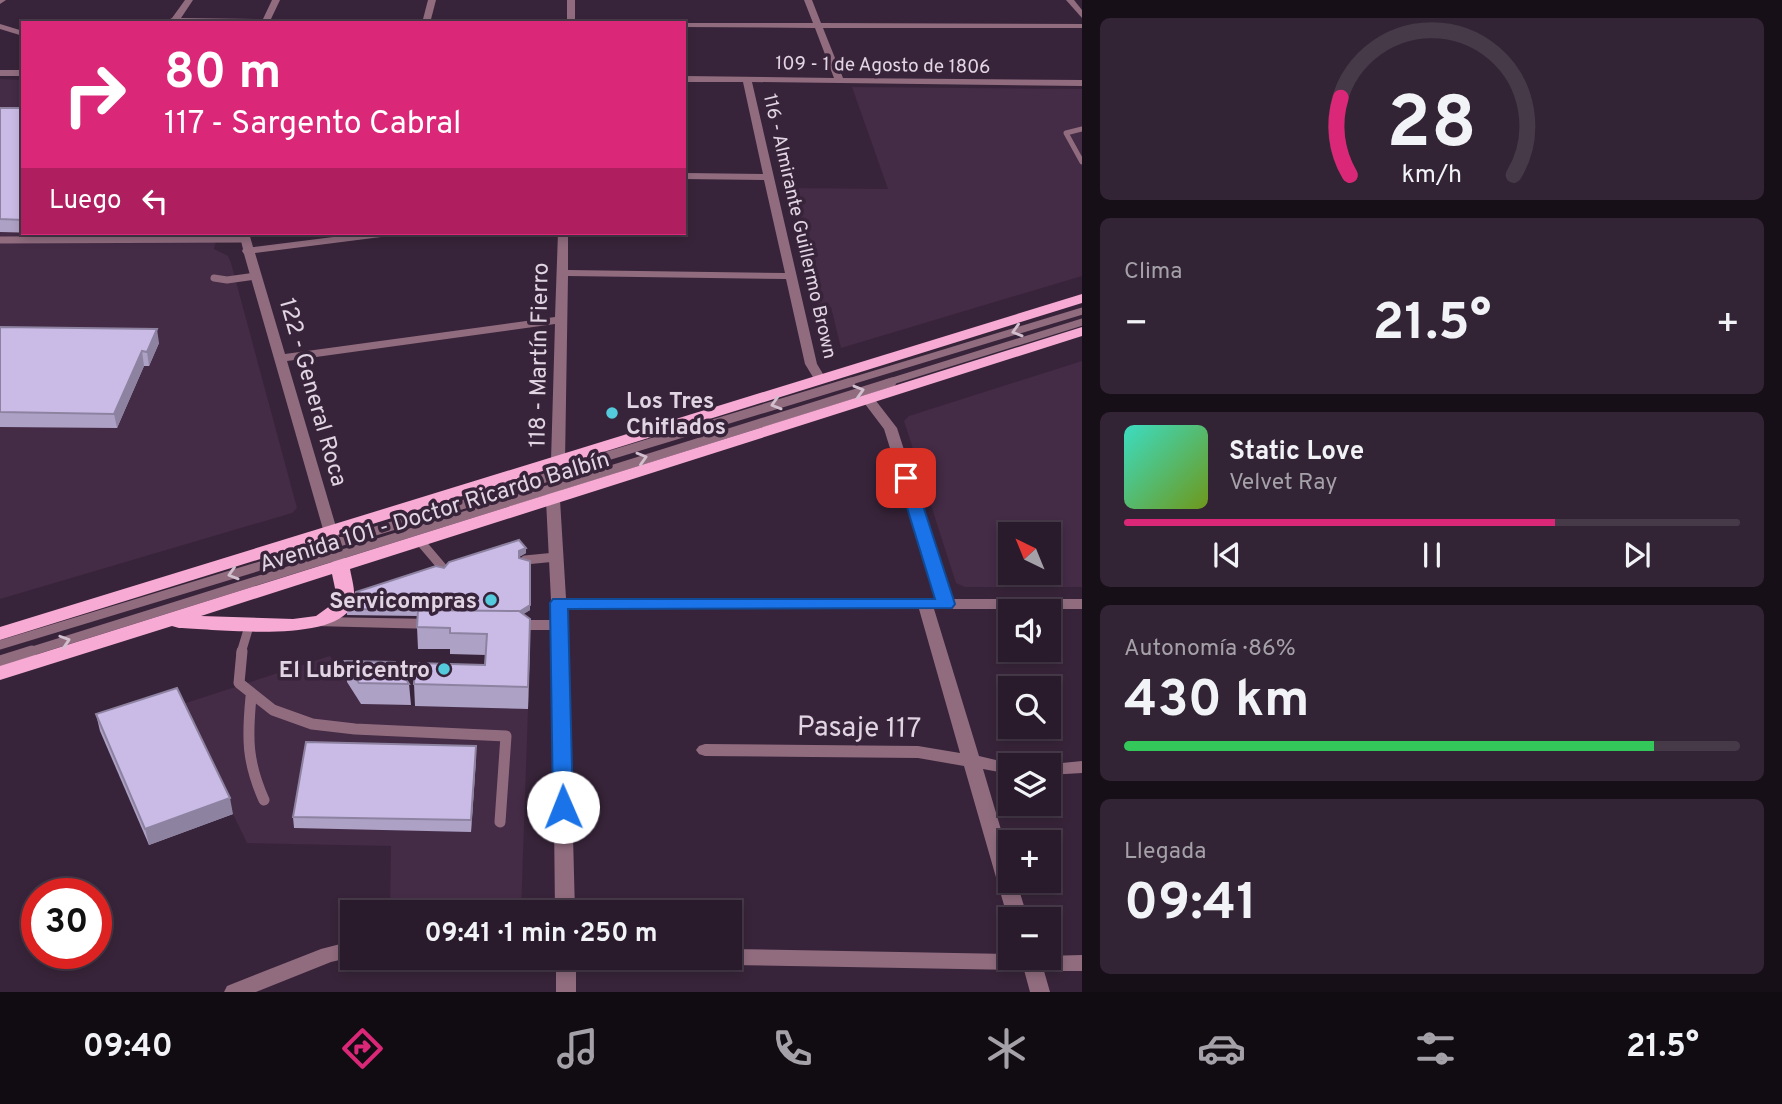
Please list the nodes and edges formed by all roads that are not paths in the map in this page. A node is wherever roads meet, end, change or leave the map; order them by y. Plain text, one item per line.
1 (189, 0) edge
2 (276, 0) edge
3 (432, 0) edge
4 (571, 0) edge
5 (808, 0) edge
6 (1070, 0) edge
7 (1082, 16) edge
8 (171, 21) edge
9 (266, 21) edge
10 (427, 21) edge
11 (571, 21) edge
12 (686, 25) edge
13 (0, 26) edge
14 (818, 26) junction
15 (1082, 26) edge
16 (21, 33) edge
17 (0, 73) edge
18 (21, 74) edge
19 (686, 79) edge
20 (747, 80) junction
21 (840, 81) junction
22 (1082, 83) edge
23 (1082, 130) edge
24 (1082, 162) edge
25 (686, 176) edge
26 (770, 177) junction
27 (97, 235) edge
28 (353, 235) edge
29 (563, 235) edge
30 (0, 240) edge
31 (93, 241) junction
32 (245, 241) edge
33 (562, 273) junction
34 (256, 276) junction
35 (791, 276) junction
36 (214, 278) dead end
37 (1082, 298) edge
38 (1082, 311) edge
39 (561, 320) junction
40 (1082, 322) edge
41 (1082, 331) edge
42 (281, 358) junction
43 (820, 379) junction
44 (868, 400) junction
45 (555, 481) junction
46 (419, 540) junction
47 (335, 548) junction
48 (556, 557) junction
49 (525, 560) edge
50 (442, 567) edge
51 (559, 603) junction
52 (925, 604) junction
53 (946, 604) junction
54 (1082, 604) edge
55 (320, 622) junction
56 (250, 623) junction
57 (158, 624) junction
58 (452, 624) edge
59 (493, 624) edge
60 (560, 625) junction
61 (0, 634) edge
62 (0, 645) edge
63 (0, 661) edge
64 (0, 673) edge
65 (251, 697) junction
66 (705, 750) dead end
67 (970, 760) junction
68 (998, 766) edge
69 (1082, 767) edge
70 (1061, 768) edge
71 (264, 800) dead end
72 (500, 822) dead end
73 (565, 900) edge
74 (1014, 907) edge
75 (340, 953) edge
76 (742, 957) edge
77 (998, 960) edge
78 (1061, 962) edge
79 (1082, 963) edge
80 (566, 970) edge
81 (1033, 970) edge
82 (234, 992) edge
83 (566, 992) edge
84 (1040, 992) edge

1 - 8 street
2 - 9 street
3 - 10 street
4 - 11 street
5 - 14 street
6 - 7 street
12 - 14 street
13 - 16 street
14 - 15 street
14 - 21 street
17 - 18 street
19 - 20 street, 109 - 1 de Agosto de 1806
20 - 21 street, 109 - 1 de Agosto de 1806
20 - 26 street, 116 - Almirante Guillermo Brown
21 - 22 street, 109 - 1 de Agosto de 1806
23 - 24 lane
25 - 26 street
26 - 35 street, 116 - Almirante Guillermo Brown
27 - 31 lane
28 - 32 street
29 - 33 street, 118 - Martín Fierro
30 - 31 lane
31 - 32 lane
32 - 34 street, 122 - General Roca
33 - 35 street
33 - 39 street, 118 - Martín Fierro
34 - 36 lane
34 - 42 street, 122 - General Roca
35 - 43 street, 116 - Almirante Guillermo Brown
37 - 43 main road, Avenida 101 - Doctor Ricardo Balbín
38 -> 45 lane
39 - 42 street
39 - 45 street, 118 - Martín Fierro
45 -> 40 lane
41 - 44 main road, Avenida 101 - Doctor Ricardo Balbín
42 - 47 street, 122 - General Roca
43 - 45 main road, Avenida 101 - Doctor Ricardo Balbín
44 - 45 main road, Avenida 101 - Doctor Ricardo Balbín
44 - 53 street
45 - 46 main road, Avenida 101 - Doctor Ricardo Balbín
45 - 47 main road, Avenida 101 - Doctor Ricardo Balbín
45 - 47 lane
45 - 48 street, 118 - Martín Fierro
46 - 47 main road, Avenida 101 - Doctor Ricardo Balbín
46 - 50 lane
47 - 55 main road
47 - 57 main road, Avenida 101 - Doctor Ricardo Balbín
47 - 61 main road, Avenida 101 - Doctor Ricardo Balbín
47 -> 62 lane
63 -> 47 lane
48 - 49 lane
48 - 51 street, 118 - Martín Fierro
51 - 52 street
51 - 60 street, 118 - Martín Fierro
52 - 53 street
52 - 67 street
53 - 54 street
55 - 56 main road
55 - 58 street
56 - 57 main road
56 - 65 lane
57 - 64 main road, Avenida 101 - Doctor Ricardo Balbín
59 - 60 street
60 - 73 street, 118 - Martín Fierro
65 - 71 lane
65 - 72 lane
66 - 67 street, Pasaje 117
67 - 68 street, Pasaje 117
67 - 74 street
69 - 70 street
75 - 82 street
76 - 77 street
78 - 79 street
80 - 83 street
81 - 84 street

